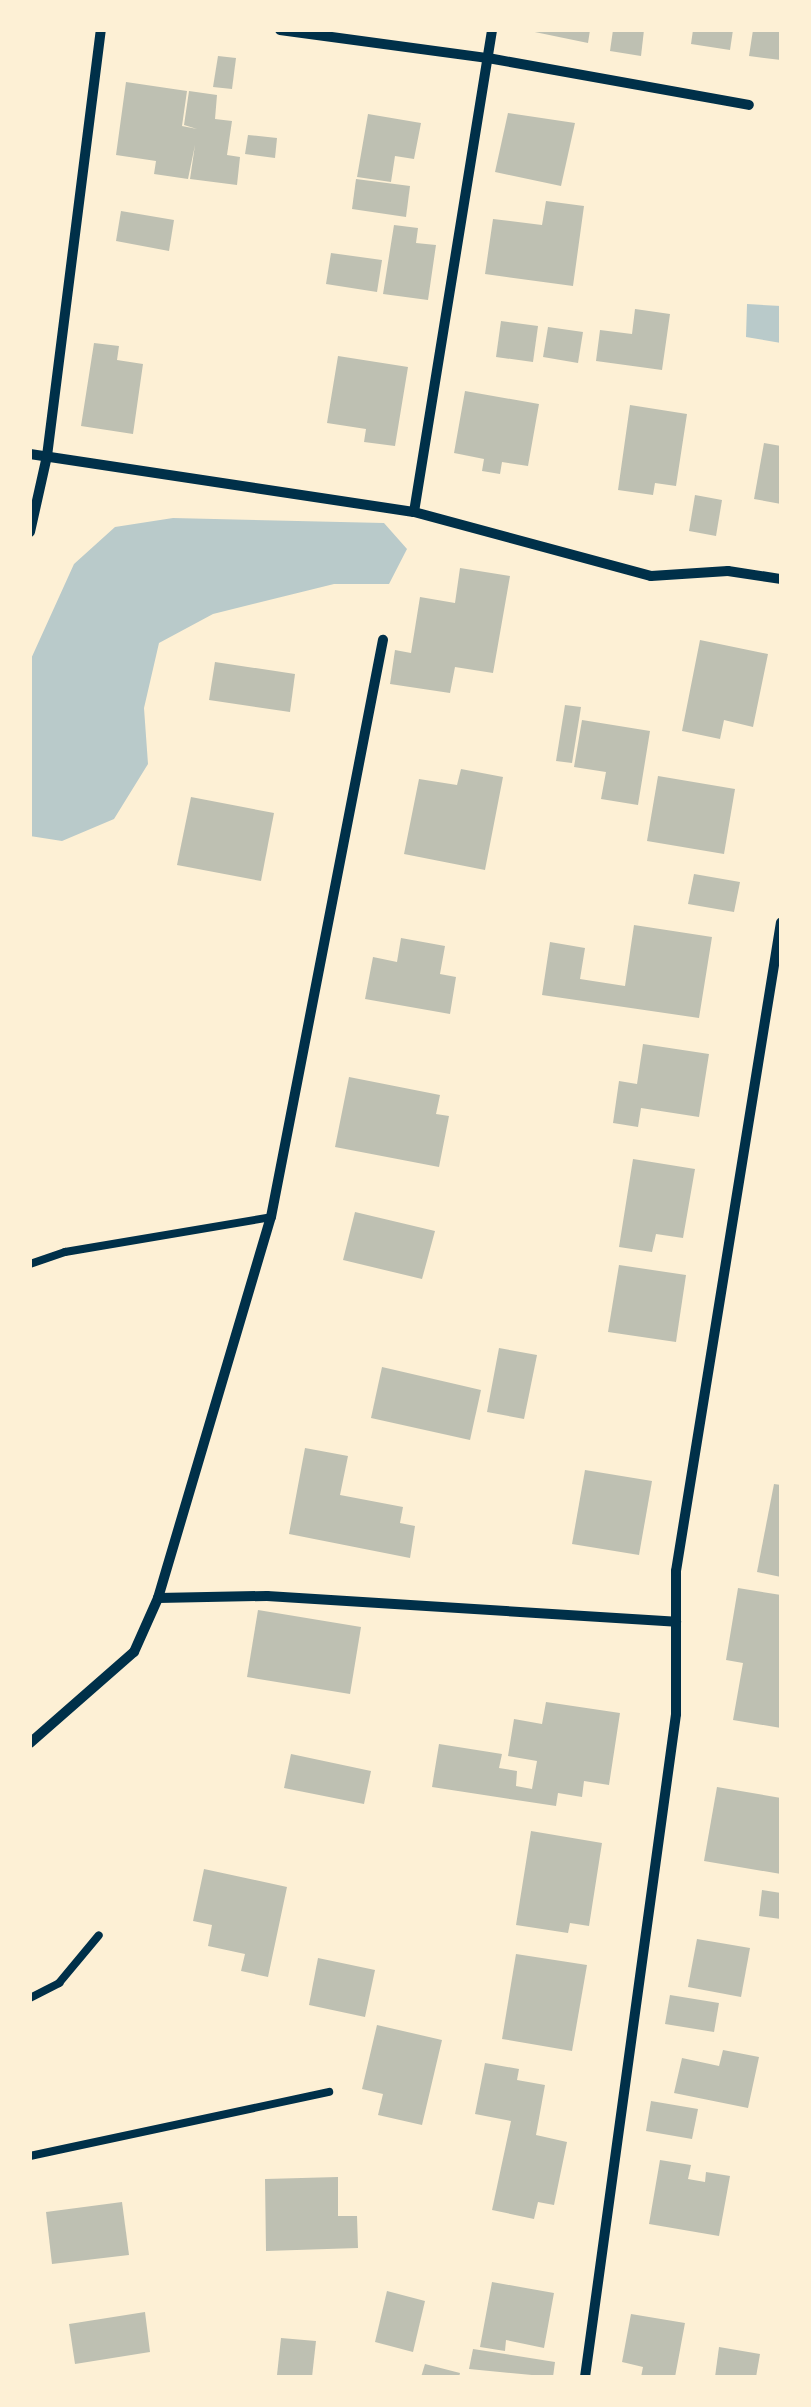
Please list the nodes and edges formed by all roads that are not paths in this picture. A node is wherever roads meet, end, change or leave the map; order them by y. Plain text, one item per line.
1 (101, 30) edge
2 (280, 30) edge
3 (492, 30) edge
4 (488, 58) junction
5 (749, 104) dead end
6 (30, 454) edge
7 (47, 456) junction
8 (414, 512) junction
9 (30, 532) edge
10 (781, 580) edge
11 (383, 640) dead end
12 (781, 922) edge
13 (271, 1217) junction
14 (30, 1264) edge
15 (158, 1598) junction
16 (676, 1622) junction
17 (30, 1744) edge
18 (99, 1935) dead end
19 (30, 1998) edge
20 (328, 2092) dead end
21 (30, 2156) edge
22 (585, 2377) edge

1 - 7 street
2 - 4 street
3 - 4 street
4 - 5 street
4 - 8 street
6 - 7 street
7 - 8 street
7 - 9 street
8 - 10 street
11 - 13 street
12 - 16 street
13 - 14 lane
13 - 15 street
15 - 16 street
15 - 17 street
16 - 22 street
18 - 19 lane
20 - 21 lane

